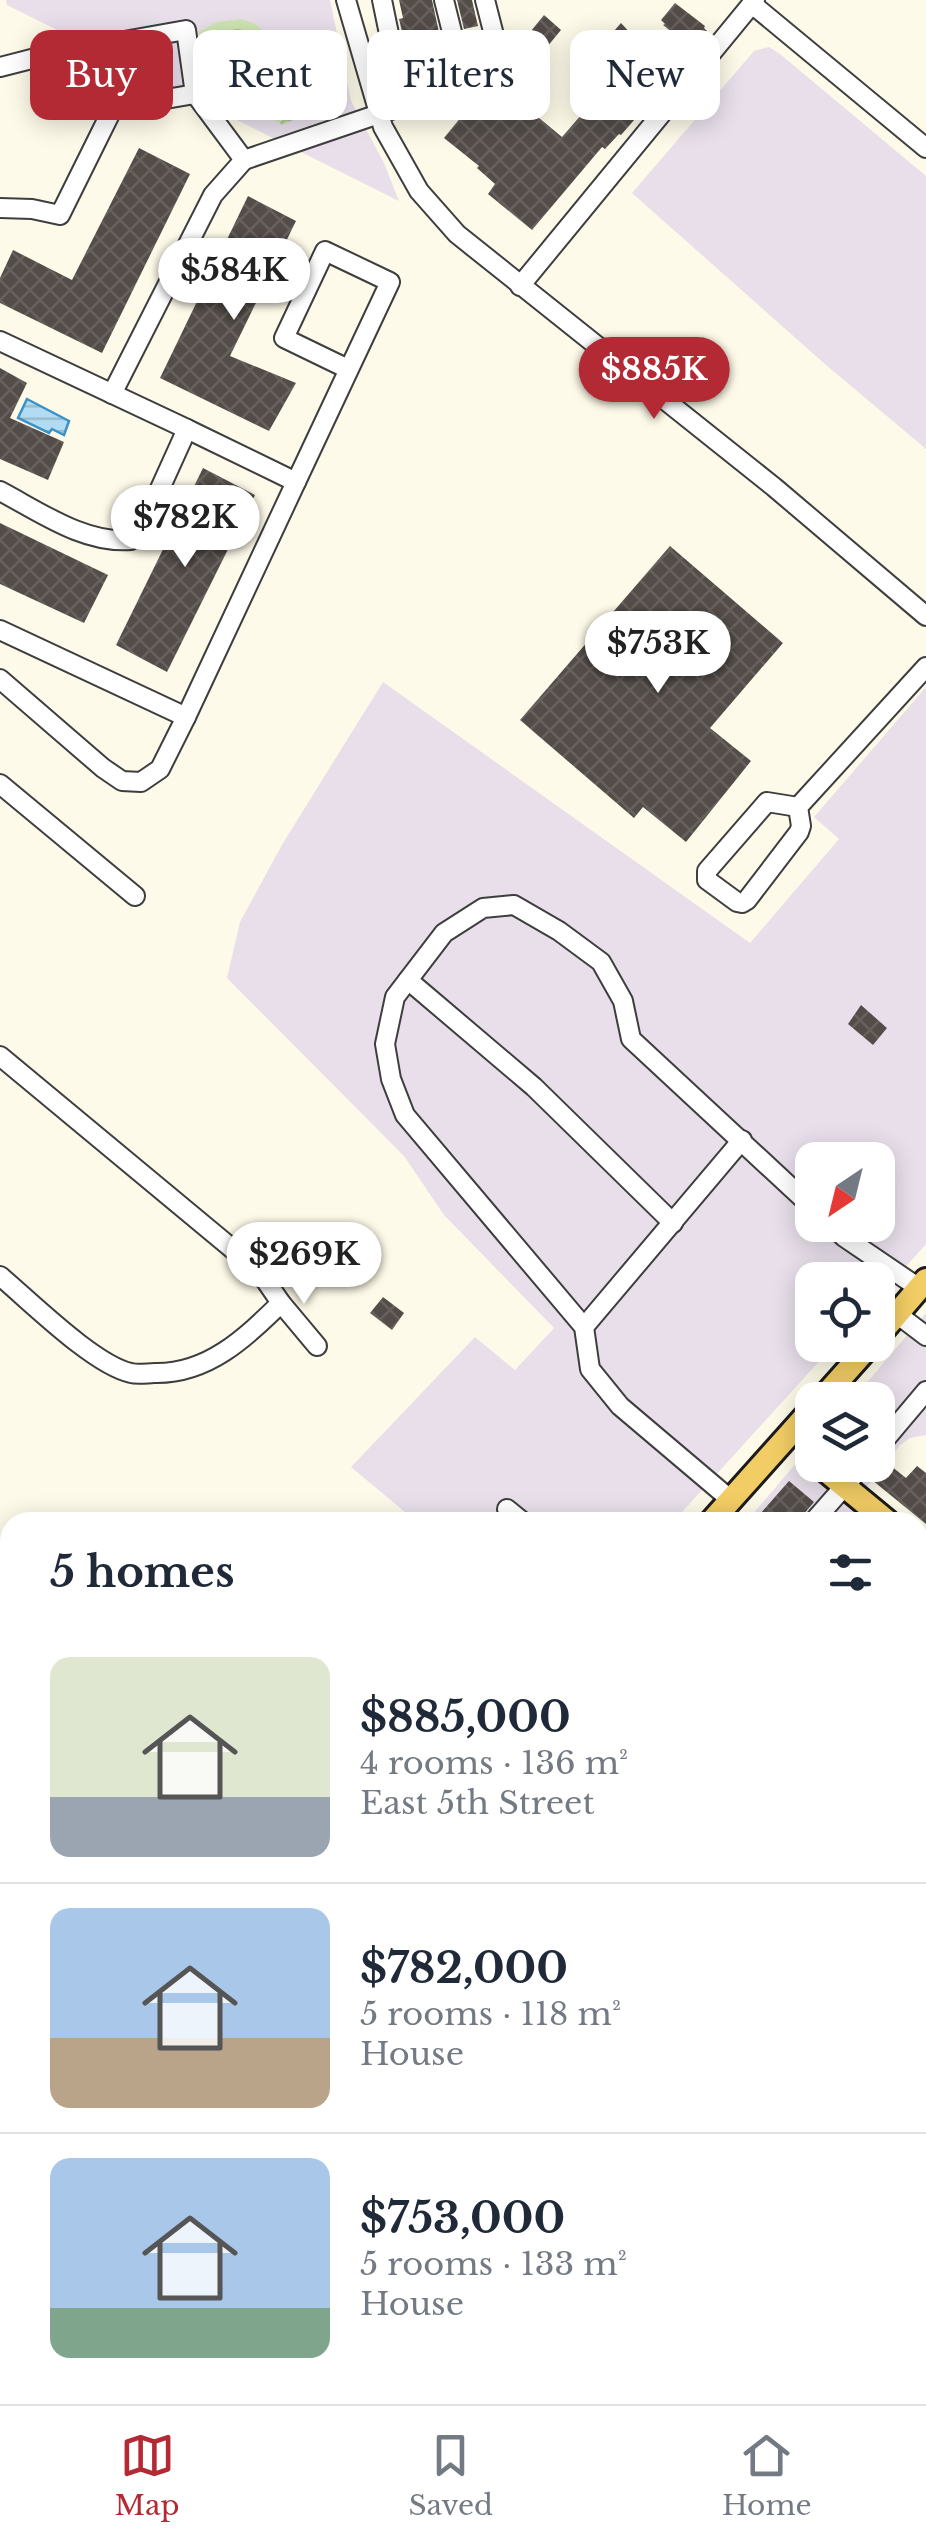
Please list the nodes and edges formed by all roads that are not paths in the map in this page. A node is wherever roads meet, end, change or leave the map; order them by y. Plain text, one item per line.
1 (346, 0) edge
2 (382, 0) edge
3 (444, 0) edge
4 (486, 0) edge
5 (753, 2) edge
6 (388, 30) edge
7 (452, 30) edge
8 (493, 30) edge
9 (0, 67) edge
10 (367, 75) edge
11 (193, 80) edge
12 (193, 94) edge
13 (367, 118) edge
14 (214, 120) edge
15 (380, 120) edge
16 (926, 148) edge
17 (244, 160) junction
18 (0, 208) edge
19 (520, 286) junction
20 (0, 341) edge
21 (348, 369) junction
22 (112, 394) junction
23 (187, 429) junction
24 (296, 482) junction
25 (0, 491) edge
26 (926, 616) edge
27 (0, 630) edge
28 (926, 666) edge
29 (0, 678) edge
30 (186, 717) junction
31 (0, 784) edge
32 (798, 807) junction
33 (135, 896) dead end
34 (408, 980) junction
35 (3, 1067) edge
36 (742, 1140) junction
37 (795, 1191) edge
38 (672, 1223) junction
39 (852, 1242) edge
40 (0, 1276) edge
41 (922, 1284) edge
42 (281, 1303) junction
43 (897, 1314) junction
44 (895, 1316) edge
45 (584, 1327) junction
46 (926, 1336) edge
47 (318, 1346) dead end
48 (855, 1362) edge
49 (837, 1382) edge
50 (926, 1391) edge
51 (895, 1428) edge
52 (795, 1429) edge
53 (787, 1438) junction
54 (795, 1445) edge
55 (839, 1482) edge
56 (849, 1482) edge
57 (845, 1487) junction
58 (731, 1500) junction
59 (507, 1509) dead end
60 (511, 1512) edge
61 (720, 1512) edge
62 (822, 1512) edge
63 (876, 1512) edge

1 - 10 street
2 - 6 street
3 - 7 street
4 - 8 street
5 - 16 street
5 - 19 street
9 - 11 street
12 - 18 street
13 - 17 street
14 - 17 street
15 - 19 street
17 - 22 street
19 - 26 street
20 - 22 street
21 - 21 street
21 - 24 street
22 - 23 street
23 - 24 street
23 - 25 street
24 - 30 street
27 - 30 street
28 - 32 street
29 - 30 street
31 - 33 street
32 - 32 street
34 - 36 street
34 - 38 street
34 - 45 street
35 - 42 street
36 - 37 street
36 - 38 street
38 - 45 street
39 - 41 street
40 - 42 street
41 - 43 main road
42 - 47 street
43 - 44 main road
43 - 46 street
45 - 58 street
48 - 49 main road
50 - 51 street
52 - 53 main road
53 - 54 main road
53 - 58 main road
55 - 57 main road
56 - 57 street
57 - 62 street
57 - 63 main road
58 - 61 main road
59 - 60 street

